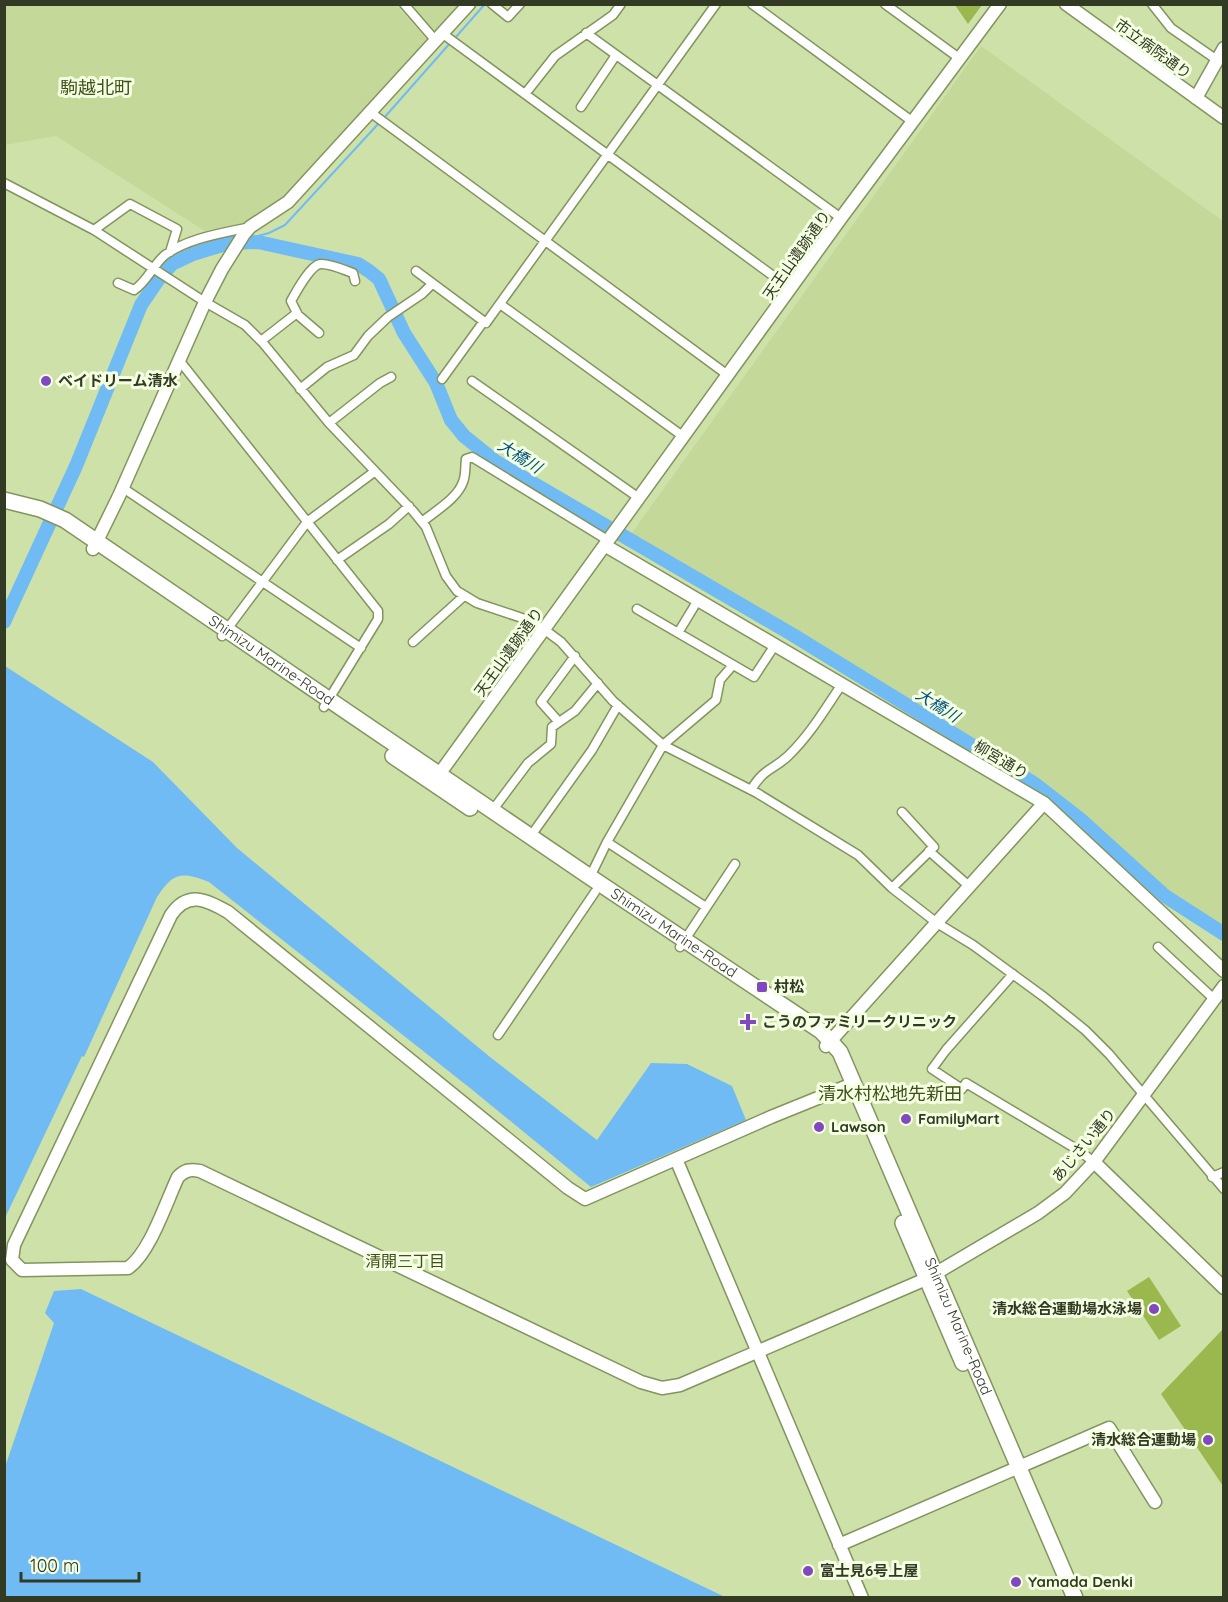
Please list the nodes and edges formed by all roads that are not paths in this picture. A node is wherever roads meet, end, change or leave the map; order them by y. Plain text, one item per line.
1 (404, 4) edge
2 (469, 4) edge
3 (492, 4) edge
4 (520, 4) edge
5 (621, 4) edge
6 (716, 4) edge
7 (752, 4) edge
8 (885, 4) edge
9 (1000, 4) edge
10 (1066, 4) edge
11 (1152, 4) edge
12 (586, 33) junction
13 (439, 38) junction
14 (1224, 48) edge
15 (616, 55) junction
16 (959, 58) junction
17 (1218, 63) edge
18 (657, 86) junction
19 (525, 94) junction
20 (1196, 98) junction
21 (581, 107) dead end
22 (370, 112) junction
23 (1224, 118) edge
24 (913, 122) junction
25 (608, 154) junction
26 (4, 183) edge
27 (841, 218) junction
28 (94, 230) junction
29 (247, 230) junction
30 (546, 240) junction
31 (170, 252) junction
32 (154, 269) junction
33 (416, 271) dead end
34 (355, 281) dead end
35 (118, 284) dead end
36 (432, 284) junction
37 (792, 289) junction
38 (205, 302) junction
39 (500, 304) junction
40 (297, 313) junction
41 (484, 321) junction
42 (319, 333) dead end
43 (261, 341) junction
44 (179, 360) junction
45 (729, 376) junction
46 (391, 377) dead end
47 (442, 379) dead end
48 (472, 381) dead end
49 (300, 389) junction
50 (329, 423) junction
51 (684, 437) junction
52 (374, 472) junction
53 (123, 488) junction
54 (639, 498) junction
55 (4, 500) edge
56 (409, 506) junction
57 (4, 507) edge
58 (38, 513) junction
59 (307, 522) junction
60 (422, 522) junction
61 (608, 542) junction
62 (95, 546) junction
63 (337, 560) junction
64 (262, 581) junction
65 (464, 596) junction
66 (698, 600) junction
67 (637, 609) dead end
68 (545, 630) junction
69 (224, 633) junction
70 (678, 633) junction
71 (413, 642) dead end
72 (775, 645) junction
73 (361, 648) junction
74 (575, 656) junction
75 (733, 665) junction
76 (598, 683) junction
77 (842, 684) junction
78 (326, 703) junction
79 (618, 705) junction
80 (558, 722) junction
81 (663, 745) junction
82 (436, 779) junction
83 (751, 790) junction
84 (1044, 803) junction
85 (492, 811) junction
86 (902, 812) dead end
87 (530, 837) junction
88 (607, 842) junction
89 (929, 851) junction
90 (735, 864) dead end
91 (590, 877) junction
92 (969, 886) junction
93 (892, 888) junction
94 (595, 892) junction
95 (705, 907) junction
96 (937, 923) junction
97 (682, 944) junction
98 (1158, 947) dead end
99 (1224, 971) edge
100 (1013, 974) junction
101 (1224, 986) edge
102 (1214, 999) junction
103 (498, 1035) dead end
104 (828, 1043) junction
105 (845, 1087) junction
106 (1143, 1095) junction
107 (676, 1159) junction
108 (1094, 1162) junction
109 (1224, 1172) edge
110 (1212, 1177) junction
111 (1224, 1189) edge
112 (931, 1276) junction
113 (1224, 1288) edge
114 (758, 1352) junction
115 (1015, 1470) junction
116 (1155, 1502) dead end
117 (839, 1545) junction
118 (862, 1598) edge
119 (1064, 1598) edge
120 (1075, 1598) edge

1 - 13 street
2 - 13 street
3 - 4 street
5 - 12 street
6 - 18 street
7 - 24 street
8 - 16 street
9 - 16 street, 天王山遺跡通り
10 - 20 street, 市立病院通り
11 - 17 street
12 - 15 street
12 - 19 street
13 - 19 street
13 - 22 street
14 - 17 street
15 - 18 street
15 - 21 street
16 - 24 street, 天王山遺跡通り
17 - 20 street
18 - 25 street
18 - 27 street
19 - 25 street
20 - 23 street, 市立病院通り
22 - 29 street
22 - 30 street
24 - 27 street, 天王山遺跡通り
25 - 30 street
25 - 37 street
26 - 28 street
27 - 37 street, 天王山遺跡通り
28 - 31 street
28 - 32 street
29 - 31 street
29 - 38 street
30 - 39 street
30 - 45 street
31 - 32 street
32 - 35 street
32 - 38 street
33 - 36 street
34 - 40 street
36 - 41 street
36 - 49 street
37 - 45 street, 天王山遺跡通り
38 - 43 street
38 - 44 street
39 - 41 street
39 - 51 street
40 - 42 street
40 - 43 street
41 - 47 street
43 - 49 street
44 - 53 street
44 - 59 street
45 - 51 street, 天王山遺跡通り
46 - 50 street
48 - 54 street
49 - 50 street
50 - 52 street
51 - 54 street, 天王山遺跡通り
52 - 56 street
52 - 59 street
53 - 62 street
53 - 64 street
54 - 61 street, 天王山遺跡通り
55 - 58 highway, Shimizu Marine-Road
56 - 60 street
56 - 63 street
57 - 58 highway, Shimizu Marine-Road
58 - 62 highway, Shimizu Marine-Road
59 - 63 street
59 - 64 street
60 - 61 street
60 - 65 street
61 - 66 street, 柳宮通り
61 - 68 street, 天王山遺跡通り
62 - 69 highway, Shimizu Marine-Road
63 - 73 street
64 - 69 street
64 - 73 street
65 - 68 street
65 - 71 street
66 - 70 street
66 - 72 street, 柳宮通り
67 - 70 street
68 - 74 street
68 - 82 street, 天王山遺跡通り
69 - 78 highway, Shimizu Marine-Road
70 - 75 street
72 - 75 street
72 - 77 street, 柳宮通り
73 - 78 street
74 - 76 street
74 - 80 street
75 - 81 street
76 - 79 street
76 - 80 street
77 - 83 street
77 - 84 street, 柳宮通り
78 - 82 highway, Shimizu Marine-Road
79 - 81 street
79 - 87 street
80 - 85 street
81 - 83 street
81 - 88 street
82 - 85 highway, Shimizu Marine-Road
82 - 94 highway, Shimizu Marine-Road
83 - 93 street
84 - 92 street
84 - 99 street, 柳宮通り
85 - 87 highway, Shimizu Marine-Road
86 - 89 street
87 - 91 highway, Shimizu Marine-Road
88 - 91 street
88 - 95 street
89 - 92 street
89 - 93 street
90 - 95 street
91 - 97 highway, Shimizu Marine-Road
92 - 96 street
93 - 96 street
94 - 97 highway, Shimizu Marine-Road
94 - 103 street
95 - 97 street
96 - 100 street
96 - 104 street
97 - 104 highway, Shimizu Marine-Road
98 - 102 street
100 - 106 street
100 - 108 street
101 - 102 street, あじさい通り
102 - 106 street, あじさい通り
104 - 105 highway, Shimizu Marine-Road
104 - 112 highway, Shimizu Marine-Road
105 - 107 street
105 - 112 highway, Shimizu Marine-Road
106 - 108 street, あじさい通り
106 - 110 street
107 - 114 street
107 - 114 street, あじさい通り
108 - 112 street, あじさい通り
108 - 113 street
109 - 110 street
110 - 111 street
112 - 114 street, あじさい通り
112 - 115 highway, Shimizu Marine-Road
114 - 117 street
115 - 116 street
115 - 117 street
115 - 119 highway, Shimizu Marine-Road
115 - 120 highway, Shimizu Marine-Road
117 - 118 street

